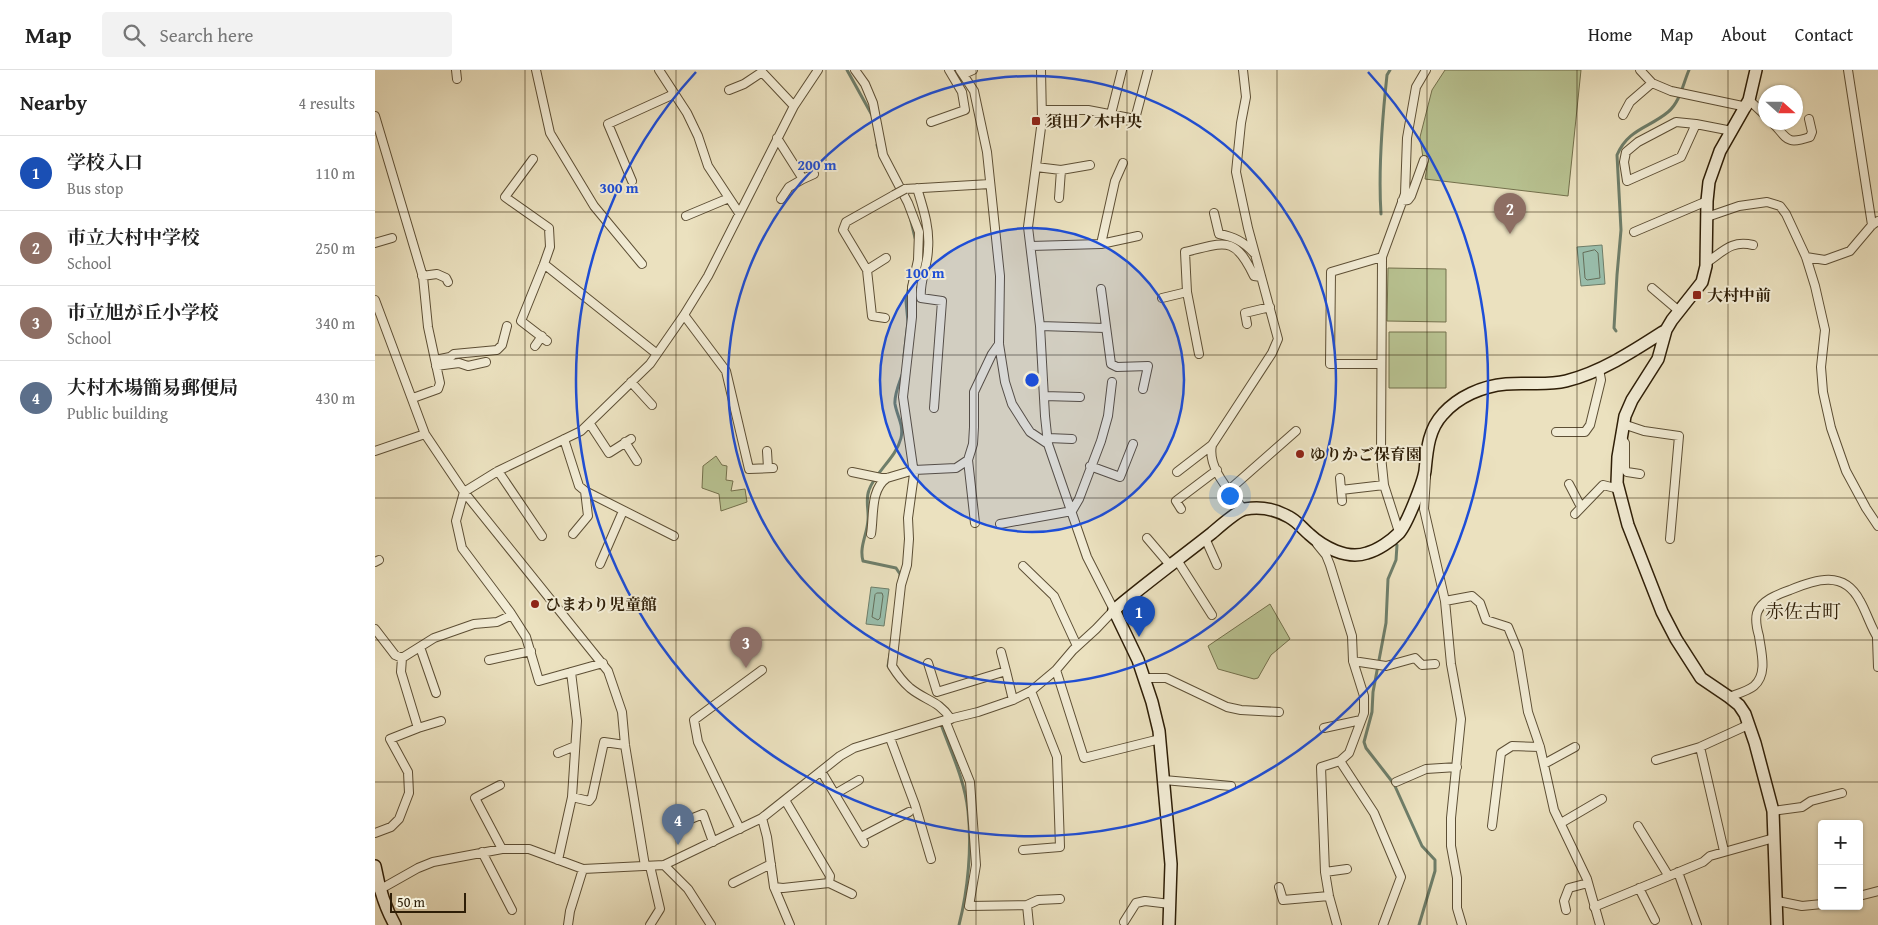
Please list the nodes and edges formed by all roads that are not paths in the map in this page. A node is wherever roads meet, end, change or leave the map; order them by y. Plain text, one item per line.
1 (456, 70) edge
2 (536, 70) edge
3 (659, 70) edge
4 (818, 70) edge
5 (855, 70) edge
6 (949, 70) edge
7 (973, 70) edge
8 (1041, 70) edge
9 (1122, 70) edge
10 (1148, 70) edge
11 (1243, 70) edge
12 (1426, 70) edge
13 (1640, 70) edge
14 (1756, 70) edge
15 (1848, 70) edge
16 (761, 71) edge
17 (962, 72) edge
18 (457, 79) dead end
19 (1652, 84) junction
20 (729, 90) dead end
21 (674, 94) junction
22 (1748, 104) junction
23 (794, 106) junction
24 (1042, 110) junction
25 (1758, 110) edge
26 (1111, 114) junction
27 (1623, 115) dead end
28 (375, 116) edge
29 (1809, 119) dead end
30 (931, 122) dead end
31 (1696, 124) junction
32 (1780, 130) edge
33 (1732, 131) junction
34 (777, 138) junction
35 (533, 160) dead end
36 (1424, 160) dead end
37 (1123, 163) dead end
38 (1090, 165) dead end
39 (1036, 167) junction
40 (1061, 170) junction
41 (814, 174) dead end
42 (803, 179) junction
43 (632, 181) dead end
44 (989, 184) junction
45 (917, 188) junction
46 (729, 198) junction
47 (1059, 198) dead end
48 (781, 199) dead end
49 (1402, 201) junction
50 (1707, 201) junction
51 (739, 213) junction
52 (1214, 213) dead end
53 (686, 216) dead end
54 (1707, 217) junction
55 (1875, 223) edge
56 (1634, 232) dead end
57 (1138, 236) dead end
58 (392, 238) dead end
59 (375, 243) edge
60 (1101, 244) junction
61 (1753, 245) dead end
62 (1031, 246) junction
63 (1255, 255) junction
64 (1382, 257) junction
65 (1806, 257) junction
66 (886, 258) dead end
67 (1707, 263) junction
68 (544, 264) junction
69 (642, 264) dead end
70 (867, 270) junction
71 (422, 276) junction
72 (1261, 277) junction
73 (448, 282) dead end
74 (1101, 288) dead end
75 (1652, 288) dead end
76 (1187, 292) junction
77 (1162, 298) dead end
78 (375, 300) edge
79 (1270, 307) junction
80 (1679, 310) junction
81 (684, 315) junction
82 (885, 318) dead end
83 (1247, 324) dead end
84 (507, 326) dead end
85 (1040, 326) junction
86 (1105, 328) junction
87 (1666, 330) junction
88 (999, 344) junction
89 (535, 346) dead end
90 (657, 354) junction
91 (1199, 354) dead end
92 (486, 362) dead end
93 (435, 363) junction
94 (1380, 364) junction
95 (1599, 369) junction
96 (631, 382) junction
97 (1112, 382) dead end
98 (1143, 389) dead end
99 (1044, 396) junction
100 (1080, 397) dead end
101 (413, 398) junction
102 (652, 405) dead end
103 (934, 408) dead end
104 (590, 424) junction
105 (1623, 424) junction
106 (1296, 432) dead end
107 (1555, 432) dead end
108 (425, 434) junction
109 (1621, 438) junction
110 (564, 439) junction
111 (1072, 440) dead end
112 (1048, 441) junction
113 (1133, 444) dead end
114 (1211, 445) junction
115 (375, 450) edge
116 (767, 451) dead end
117 (968, 460) junction
118 (637, 461) dead end
119 (1090, 466) junction
120 (914, 470) junction
121 (1217, 470) junction
122 (497, 471) junction
123 (853, 472) dead end
124 (1177, 472) dead end
125 (1425, 472) junction
126 (1640, 474) dead end
127 (880, 478) junction
128 (1340, 478) dead end
129 (1569, 484) dead end
130 (1383, 485) junction
131 (1619, 489) junction
132 (1229, 490) junction
133 (1341, 490) junction
134 (585, 491) junction
135 (464, 492) junction
136 (1170, 494) dead end
137 (1176, 501) junction
138 (1342, 501) dead end
139 (1181, 509) dead end
140 (1243, 510) junction
141 (623, 511) junction
142 (1072, 512) junction
143 (975, 523) dead end
144 (1000, 524) dead end
145 (1878, 526) edge
146 (1399, 532) junction
147 (573, 534) dead end
148 (871, 534) dead end
149 (1309, 534) junction
150 (542, 536) dead end
151 (674, 536) dead end
152 (1147, 538) dead end
153 (1205, 538) junction
154 (1670, 539) dead end
155 (1173, 563) junction
156 (600, 564) dead end
157 (1217, 565) dead end
158 (1023, 566) dead end
159 (1445, 600) junction
160 (1114, 610) junction
161 (512, 615) junction
162 (1212, 616) dead end
163 (375, 629) edge
164 (1878, 638) edge
165 (1077, 646) junction
166 (420, 647) junction
167 (531, 651) junction
168 (1001, 652) dead end
169 (402, 658) junction
170 (489, 660) dead end
171 (1353, 661) junction
172 (603, 663) junction
173 (928, 663) dead end
174 (1435, 664) dead end
175 (1878, 667) edge
176 (762, 670) dead end
177 (1055, 670) junction
178 (1006, 671) junction
179 (571, 672) junction
180 (1144, 678) junction
181 (1031, 691) junction
182 (436, 693) dead end
183 (1729, 697) junction
184 (1013, 700) junction
185 (1279, 712) dead end
186 (948, 719) junction
187 (1361, 720) junction
188 (441, 721) dead end
189 (1748, 725) junction
190 (418, 728) junction
191 (1324, 728) dead end
192 (890, 738) junction
193 (1160, 739) junction
194 (625, 745) junction
195 (575, 746) junction
196 (1539, 747) junction
197 (1575, 747) dead end
198 (1700, 747) junction
199 (558, 753) dead end
200 (1340, 760) junction
201 (1656, 760) dead end
202 (1543, 764) junction
203 (1457, 767) junction
204 (821, 771) junction
205 (859, 780) dead end
206 (1164, 780) junction
207 (1396, 782) dead end
208 (500, 784) dead end
209 (1231, 786) dead end
210 (1842, 793) dead end
211 (835, 794) junction
212 (571, 797) junction
213 (1603, 799) dead end
214 (785, 800) junction
215 (1773, 811) junction
216 (909, 812) dead end
217 (762, 818) junction
218 (1561, 823) junction
219 (678, 824) dead end
220 (1492, 826) dead end
221 (1638, 826) dead end
222 (740, 829) junction
223 (375, 833) edge
224 (1774, 838) junction
225 (713, 842) junction
226 (502, 849) junction
227 (1023, 850) dead end
228 (1724, 851) junction
229 (482, 852) junction
230 (931, 859) dead end
231 (558, 860) junction
232 (771, 864) junction
233 (664, 865) junction
234 (375, 866) edge
235 (648, 866) junction
236 (583, 869) junction
237 (1347, 869) dead end
238 (1325, 872) junction
239 (1678, 872) junction
240 (1668, 875) junction
241 (733, 883) dead end
242 (829, 883) junction
243 (1588, 883) junction
244 (774, 887) junction
245 (1279, 887) dead end
246 (1639, 888) junction
247 (379, 890) junction
248 (1878, 891) edge
249 (853, 894) dead end
250 (1863, 895) edge
251 (1329, 896) junction
252 (1060, 899) dead end
253 (1777, 901) junction
254 (1170, 904) junction
255 (1818, 904) edge
256 (1027, 905) junction
257 (1594, 907) junction
258 (512, 910) dead end
259 (1566, 910) dead end
260 (1655, 920) dead end
261 (1124, 922) dead end
262 (708, 924) edge
263 (1339, 924) edge
264 (395, 925) edge
265 (568, 925) edge
266 (650, 925) edge
267 (790, 925) edge
268 (1029, 925) edge
269 (1169, 925) edge
270 (1383, 925) edge
271 (1462, 925) edge
272 (1600, 925) edge
273 (1697, 925) edge
274 (1777, 925) edge

1 - 18 street
2 - 69 street
3 - 21 street
4 - 23 street
5 - 120 street
6 - 30 street
7 - 17 street
8 - 24 street
9 - 26 street
10 - 26 street
11 - 63 street
12 - 49 street
13 - 19 street
14 - 22 street
15 - 55 street
16 - 20 street
16 - 23 street
17 - 44 street
19 - 22 street
19 - 27 street
21 - 43 street
21 - 46 street
22 - 25 street
22 - 33 street
23 - 34 street
24 - 26 street
24 - 39 street
28 - 71 street
29 - 32 street
31 - 31 street
31 - 33 street
33 - 50 street
34 - 42 street
34 - 51 street
35 - 68 street
36 - 49 street
37 - 60 street
38 - 40 street
39 - 40 street
39 - 62 street
40 - 47 street
41 - 42 street
42 - 48 street
44 - 45 street
44 - 88 street
45 - 70 street, bridge
45 - 103 street
46 - 51 street
46 - 53 street
49 - 64 street
50 - 54 street
50 - 56 street
51 - 81 street
52 - 63 street
54 - 65 street
54 - 67 street
55 - 65 street
57 - 60 street
58 - 59 street
60 - 62 street
61 - 67 street
62 - 85 street
63 - 72 street
64 - 94 street
64 - 94 street
65 - 145 street
66 - 70 street
67 - 80 street
68 - 89 street
68 - 90 street
70 - 82 street
71 - 73 street
71 - 93 street
72 - 76 street
72 - 79 street
74 - 86 street
75 - 80 street
76 - 77 street
76 - 91 street
78 - 101 street
79 - 83 street
79 - 114 street
80 - 87 street
81 - 90 street
81 - 116 street
84 - 93 street
85 - 86 street
85 - 99 street
86 - 98 street
87 - 95 street
87 - 105 street
88 - 112 street
88 - 117 street
90 - 96 street
92 - 93 street
93 - 101 street
94 - 130 street
95 - 107 street
95 - 125 street
96 - 102 street
96 - 104 street
97 - 119 street
99 - 100 street
99 - 112 street
101 - 108 street
104 - 110 street
104 - 118 street
105 - 109 street
105 - 154 street
106 - 132 street
108 - 115 street
108 - 135 street
109 - 126 street
109 - 131 street
110 - 122 street
110 - 134 street
111 - 112 street
112 - 142 street
113 - 119 street
114 - 121 street
114 - 124 street
117 - 120 street
117 - 143 street
119 - 142 street
120 - 127 street
120 - 186 street
121 - 132 street
121 - 137 street
122 - 135 street
122 - 150 street
123 - 127 street
125 - 146 street
125 - 159 street
127 - 148 street
128 - 133 street
129 - 131 street
130 - 133 street
130 - 146 street
131 - 183 street
132 - 140 street
133 - 138 street
134 - 141 street
134 - 147 street
135 - 161 street
135 - 172 street
136 - 137 street
137 - 139 street
140 - 149 street
140 - 153 street
141 - 151 street
141 - 156 street
142 - 144 street
142 - 160 street
146 - 149 street
149 - 171 street
152 - 155 street
153 - 155 street
153 - 157 street
155 - 160 street
155 - 162 street
158 - 165 street
159 - 196 street
159 - 203 street
160 - 165 street
160 - 180 street
161 - 166 street
161 - 167 street
163 - 169 street
164 - 175 street
164 - 183 street
165 - 177 street
166 - 169 street
166 - 182 street
167 - 170 street
167 - 179 street
168 - 178 street
169 - 190 street
171 - 174 street
171 - 187 street
172 - 179 street
172 - 194 street
173 - 178 street
176 - 222 street
177 - 181 street
177 - 193 street
178 - 184 street
179 - 195 street
180 - 185 street
180 - 193 street
181 - 184 street
181 - 227 street
183 - 189 street
184 - 186 street
186 - 192 street
186 - 256 street
187 - 191 street
187 - 200 street
188 - 190 street
189 - 198 street
189 - 215 street
190 - 223 street
192 - 204 street
192 - 230 street
193 - 206 street
194 - 212 street
194 - 235 street
195 - 199 street
195 - 212 street
196 - 202 street
196 - 220 street
197 - 202 street
198 - 201 street
198 - 228 street
200 - 238 street
200 - 270 street
202 - 218 street
203 - 207 street
203 - 271 street
204 - 211 street
204 - 214 street
205 - 211 street
206 - 209 street
206 - 254 street
208 - 226 street
210 - 215 street
211 - 216 street
212 - 231 street
213 - 218 street
214 - 217 street
214 - 242 street
215 - 224 street
217 - 222 street
217 - 232 street
218 - 243 street
219 - 225 street
221 - 240 street
222 - 225 street
224 - 228 street
224 - 253 street
225 - 233 street
226 - 229 street
226 - 231 street
228 - 239 street
229 - 247 street
229 - 258 street
231 - 236 street
232 - 241 street
232 - 244 street
233 - 235 street
233 - 262 street
234 - 247 street
235 - 236 street
235 - 266 street
236 - 265 street
237 - 238 street
238 - 251 street
239 - 240 street
239 - 273 street
240 - 246 street
242 - 244 street
242 - 249 street
243 - 257 street
243 - 259 street
244 - 267 street
245 - 251 street
246 - 257 street
246 - 260 street
247 - 264 street
248 - 250 street
251 - 263 street
252 - 256 street
253 - 255 street
253 - 274 street
254 - 261 street
254 - 269 street
256 - 268 street
257 - 272 street

